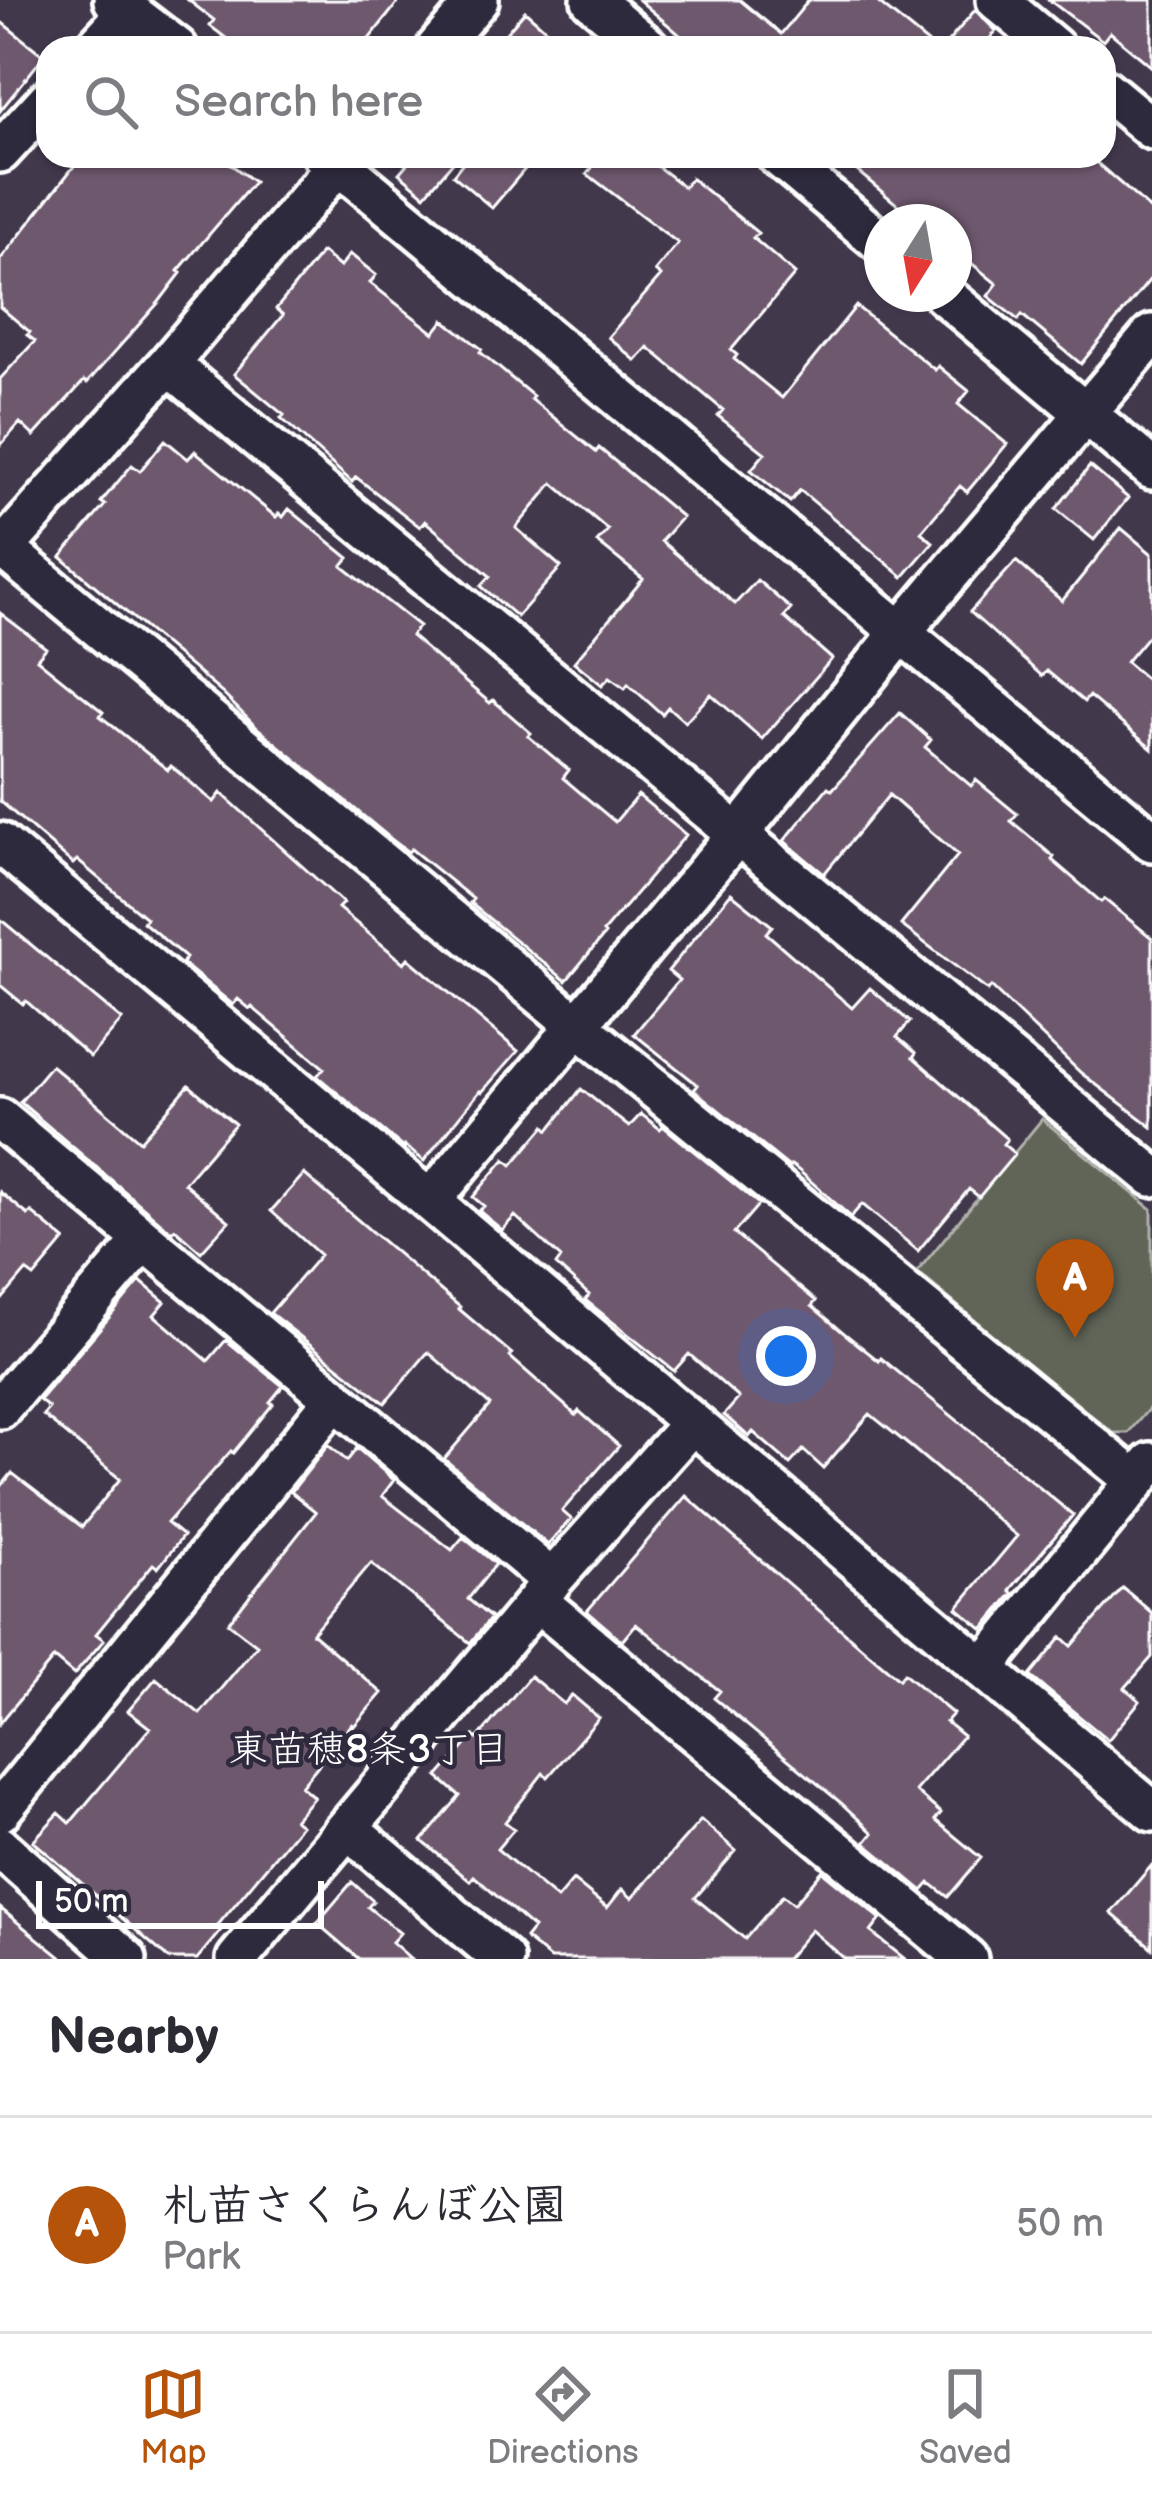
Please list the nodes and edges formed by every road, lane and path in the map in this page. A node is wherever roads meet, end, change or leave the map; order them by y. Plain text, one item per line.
1 (478, 0) edge
2 (592, 0) edge
3 (997, 0) edge
4 (121, 6) edge
5 (102, 36) edge
6 (160, 36) edge
7 (447, 36) edge
8 (635, 36) edge
9 (1040, 36) edge
10 (1116, 99) edge
11 (36, 113) edge
12 (1152, 129) edge
13 (0, 152) edge
14 (329, 168) edge
15 (347, 168) edge
16 (792, 168) edge
17 (864, 228) edge
18 (965, 312) edge
19 (1152, 335) edge
20 (168, 364) junction
21 (1087, 414) junction
22 (1152, 469) edge
23 (2, 550) edge
24 (902, 632) junction
25 (737, 833) junction
26 (1152, 841) edge
27 (0, 843) edge
28 (578, 1024) junction
29 (0, 1119) edge
30 (1152, 1176) edge
31 (430, 1202) junction
32 (144, 1240) junction
33 (335, 1399) junction
34 (0, 1408) edge
35 (692, 1423) junction
36 (1144, 1471) edge
37 (545, 1591) junction
38 (984, 1668) junction
39 (0, 1811) edge
40 (1152, 1811) edge
41 (349, 1829) junction
42 (0, 1847) edge
43 (103, 1952) edge
44 (237, 1959) edge
45 (503, 1959) edge
46 (967, 1959) edge

1 - 7 street
2 - 8 street
3 - 9 street
4 - 5 street
4 - 6 street
10 - 12 street
11 - 13 street
14 - 20 street
15 - 24 street
16 - 17 street
18 - 21 street
19 - 21 street
20 - 23 street
20 - 25 street
21 - 22 street
21 - 24 street
23 - 28 street
24 - 25 street
24 - 26 street
25 - 28 street
25 - 30 street
27 - 31 street
28 - 31 street
28 - 36 street
29 - 32 street
31 - 35 street
32 - 33 street
32 - 34 street
33 - 37 street
33 - 39 street
35 - 37 street
35 - 38 street
36 - 38 street
37 - 41 street
37 - 46 street
38 - 40 street
41 - 44 street
41 - 45 street
42 - 43 street

